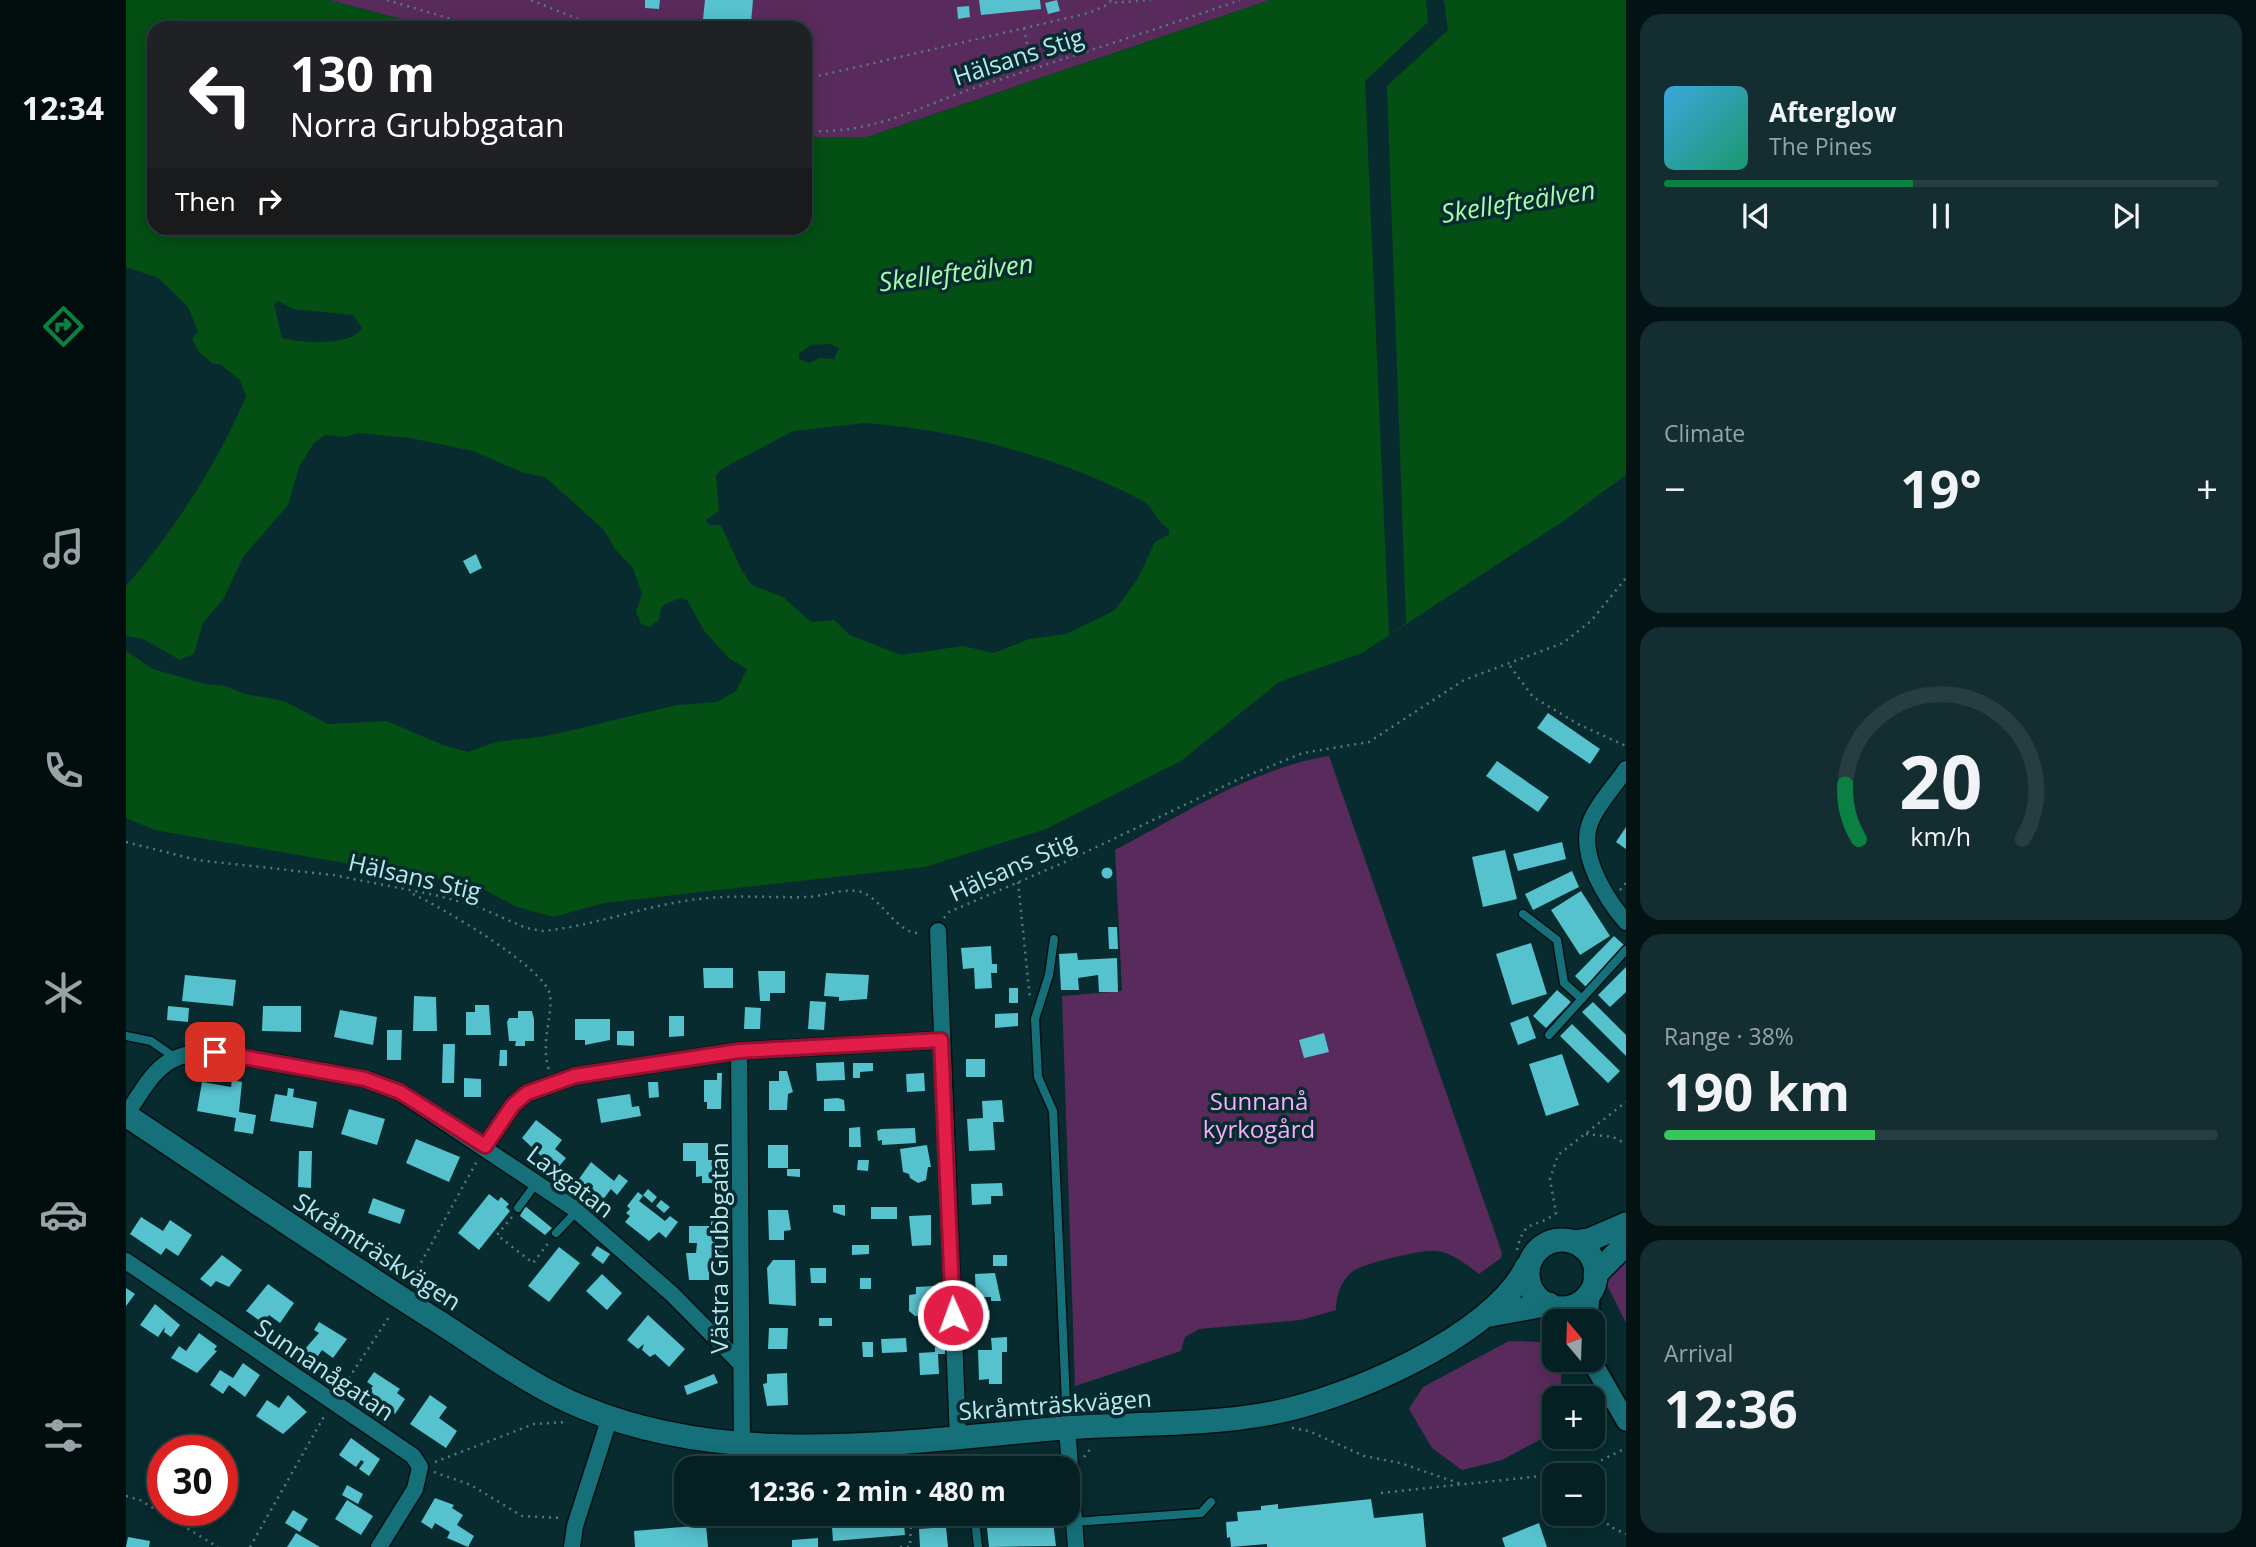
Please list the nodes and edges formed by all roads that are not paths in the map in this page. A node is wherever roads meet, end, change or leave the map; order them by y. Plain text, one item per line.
1 (1626, 769) edge
2 (1523, 914) dead end
3 (1626, 922) edge
4 (938, 931) road end
5 (1054, 939) dead end
6 (1626, 950) edge
7 (1582, 999) junction
8 (1549, 1035) dead end
9 (126, 1036) edge
10 (941, 1040) junction
11 (739, 1051) junction
12 (174, 1057) junction
13 (126, 1115) edge
14 (485, 1146) junction
15 (537, 1182) junction
16 (518, 1208) road end
17 (577, 1211) junction
18 (1626, 1224) edge
19 (556, 1233) road end
20 (1575, 1242) junction
21 (1626, 1244) edge
22 (126, 1261) edge
23 (1521, 1261) junction
24 (1592, 1285) junction
25 (1554, 1309) edge
26 (1563, 1309) edge
27 (1589, 1309) edge
28 (1542, 1312) edge
29 (1485, 1316) junction
30 (741, 1364) junction
31 (1598, 1372) edge
32 (610, 1418) junction
33 (1626, 1421) edge
34 (1067, 1428) junction
35 (958, 1437) junction
36 (743, 1445) junction
37 (1069, 1456) edge
38 (1211, 1502) dead end
39 (1080, 1515) edge
40 (976, 1526) edge
41 (1073, 1526) edge
42 (379, 1547) edge
43 (572, 1547) edge
44 (978, 1547) edge
45 (1076, 1547) edge

1 - 3 street
2 - 7 lane
4 - 10 street
5 - 34 lane
6 - 7 lane
7 - 8 lane
9 - 12 lane
10 - 11 street
10 - 35 street
11 - 14 street
11 - 30 street, Västra Grubbgatan
12 - 13 street
12 - 14 street, Laxgatan
13 - 32 main road, Skråmträskvägen
14 - 15 street, Laxgatan
15 - 16 lane
15 - 17 street, Laxgatan
17 - 19 lane
17 - 30 street, Laxgatan
18 - 20 main road
20 - 23 main road
20 - 24 main road
21 - 24 main road
22 - 42 street, Sunnanågatan
23 - 25 main road
23 - 29 main road, Skråmträskvägen
24 - 26 main road
24 - 27 street
28 - 29 main road, Skråmträskvägen
29 - 34 main road, Skråmträskvägen
30 - 36 street, Västra Grubbgatan
31 - 33 street
32 - 36 main road, Skråmträskvägen
32 - 43 street
34 - 35 main road, Skråmträskvägen
34 - 37 street
35 - 36 main road, Skråmträskvägen
38 - 39 lane
40 - 44 lane
41 - 45 street

